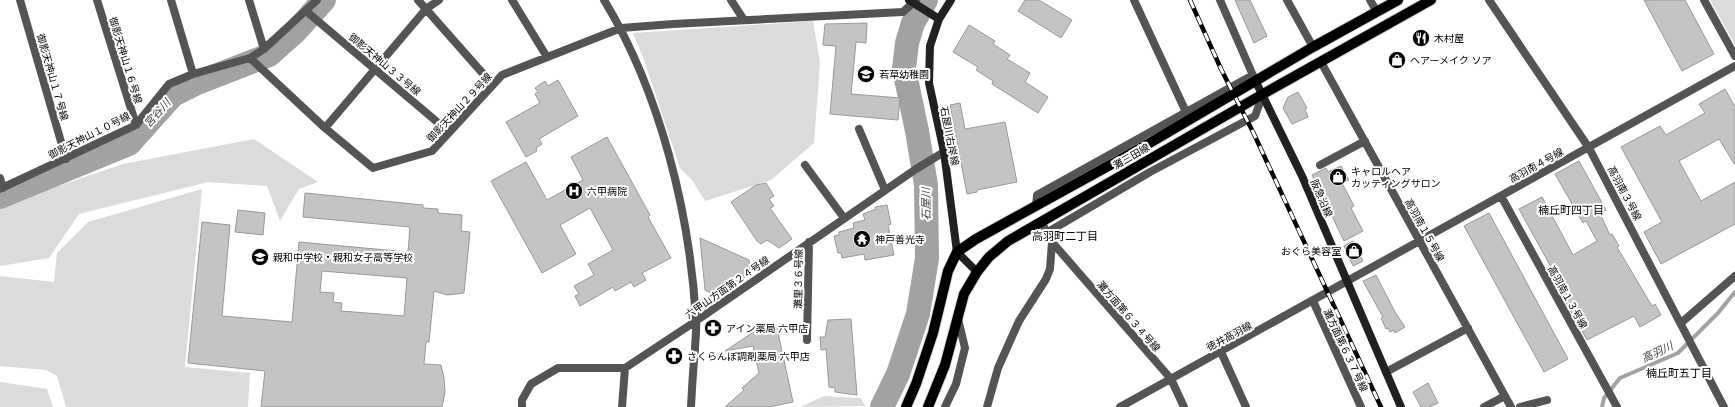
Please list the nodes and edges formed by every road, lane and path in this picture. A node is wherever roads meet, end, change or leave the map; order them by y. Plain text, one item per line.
1 (20, 0) edge
2 (97, 0) edge
3 (171, 0) edge
4 (249, 0) edge
5 (317, 0) edge
6 (418, 0) edge
7 (439, 0) edge
8 (512, 0) edge
9 (604, 0) edge
10 (731, 0) edge
11 (951, 0) edge
12 (1134, 0) edge
13 (1220, 0) edge
14 (1287, 0) edge
15 (1370, 0) edge
16 (1398, 0) edge
17 (1432, 0) edge
18 (1489, 0) edge
19 (1704, 0) edge
20 (913, 1) edge
21 (426, 9) junction
22 (307, 11) junction
23 (1377, 12) junction
24 (939, 19) junction
25 (744, 20) junction
26 (621, 28) junction
27 (1313, 47) junction
28 (264, 49) junction
29 (547, 56) junction
30 (1735, 56) edge
31 (250, 58) junction
32 (1321, 62) junction
33 (1735, 66) edge
34 (375, 69) junction
35 (193, 74) junction
36 (1254, 78) junction
37 (493, 85) junction
38 (1263, 94) junction
39 (1186, 112) junction
40 (136, 125) junction
41 (325, 128) junction
42 (859, 129) dead end
43 (449, 132) junction
44 (1365, 140) junction
45 (1589, 148) junction
46 (944, 152) junction
47 (66, 159) junction
48 (805, 165) dead end
49 (1320, 165) dead end
50 (0, 178) edge
51 (2, 188) edge
52 (885, 190) junction
53 (1501, 196) junction
54 (1036, 206) junction
55 (844, 218) junction
56 (1041, 221) junction
57 (1048, 232) junction
58 (1420, 240) junction
59 (809, 242) junction
60 (1052, 242) junction
61 (957, 252) junction
62 (977, 272) junction
63 (1735, 276) edge
64 (1347, 281) junction
65 (1312, 301) junction
66 (958, 319) junction
67 (696, 321) junction
68 (1681, 323) junction
69 (1468, 328) junction
70 (807, 340) dead end
71 (1221, 352) junction
72 (625, 368) junction
73 (1386, 372) junction
74 (1171, 379) junction
75 (1505, 396) junction
76 (1547, 400) dead end
77 (1616, 405) edge
78 (522, 407) edge
79 (622, 407) edge
80 (691, 407) edge
81 (906, 407) edge
82 (928, 407) edge
83 (945, 407) edge
84 (987, 407) edge
85 (1120, 407) edge
86 (1184, 407) edge
87 (1246, 407) edge
88 (1361, 407) edge
89 (1400, 407) edge
90 (1484, 407) edge
91 (1511, 407) edge
92 (1520, 407) edge
93 (1724, 407) edge

1 - 47 street, 御影天神山１７号線
2 - 40 street, 御影天神山１６号線
3 - 35 street
4 - 28 street
5 - 22 street, 御影天神山１０号線
6 - 21 street
7 - 21 street
8 - 29 street
9 - 26 street
10 - 25 street
11 - 24 street, 石屋川右岸線
12 - 39 street
13 - 36 street, 阪急沿線
14 - 27 street
15 - 23 street
16 - 23 main road, 灘三田線
17 - 32 main road, 灘三田線
18 - 45 street, 高羽南３号線
19 - 30 street
20 - 24 street
20 - 25 street, 御影天神山２９号線
21 - 34 street
21 - 37 street
22 - 28 street, 御影天神山１０号線
22 - 34 street, 御影天神山３３号線
23 - 27 main road, 灘三田線
24 - 46 street, 石屋川右岸線
25 - 26 street, 御影天神山２９号線
26 - 29 street, 御影天神山２９号線
26 - 67 street
27 - 36 main road, 灘三田線
28 - 31 street, 御影天神山１０号線
29 - 37 street, 御影天神山２９号線
31 - 35 street, 御影天神山１０号線
31 - 41 street, 御影天神山２９号線
32 - 38 main road, 灘三田線
32 - 44 street, 高羽南１５号線
33 - 45 street, 高羽南４号線
34 - 41 street
34 - 43 street, 御影天神山３３号線
35 - 40 street, 御影天神山１０号線
36 - 38 street, 阪急沿線
36 - 39 street
36 - 54 main road, 灘三田線
37 - 43 street, 御影天神山２９号線
38 - 56 main road, 灘三田線
38 - 57 street
38 - 64 street, 阪急沿線
39 - 54 street
40 - 47 street, 御影天神山１０号線
41 - 43 street, 御影天神山２９号線
42 - 52 street
44 - 49 street
44 - 58 street, 高羽南１５号線
45 - 53 street, 高羽南４号線
45 - 68 street, 高羽南３号線
46 - 52 street, 六甲山方面第２４号線
46 - 61 street, 石屋川右岸線
47 - 51 street, 御影天神山１０号線
48 - 55 street
50 - 51 street
52 - 55 street, 六甲山方面第２４号線
53 - 58 street, 高羽南４号線
53 - 77 street, 高羽南１３号線
54 - 61 main road, 灘三田線
55 - 59 street, 六甲山方面第２４号線
56 - 57 street
56 - 62 main road, 灘三田線
57 - 60 street
58 - 64 street, 高羽南４号線
58 - 69 street, 高羽南１５号線
59 - 67 street, 六甲山方面第２４号線
59 - 70 street, 灘里３６号線
60 - 74 street, 灘方面第６３４号線
60 - 84 street
61 - 62 street
61 - 81 main road
62 - 66 main road, 灘三田線
63 - 68 street
64 - 65 street, 徳井高羽線
64 - 73 street, 阪急沿線
65 - 71 street, 徳井高羽線
65 - 88 street, 灘方面第６３７号線
66 - 82 main road, 灘三田線
66 - 83 street
67 - 72 street, 六甲山方面第２４号線
67 - 80 street
68 - 93 street, 高羽南３号線
69 - 73 street
69 - 75 street, 高羽南１５号線
71 - 74 street, 徳井高羽線
71 - 87 street
72 - 78 street
72 - 79 street
73 - 89 street, 阪急沿線
74 - 85 street, 徳井高羽線
74 - 86 street, 灘方面第６３４号線
75 - 90 street
75 - 91 street, 高羽南１５号線
76 - 92 street

